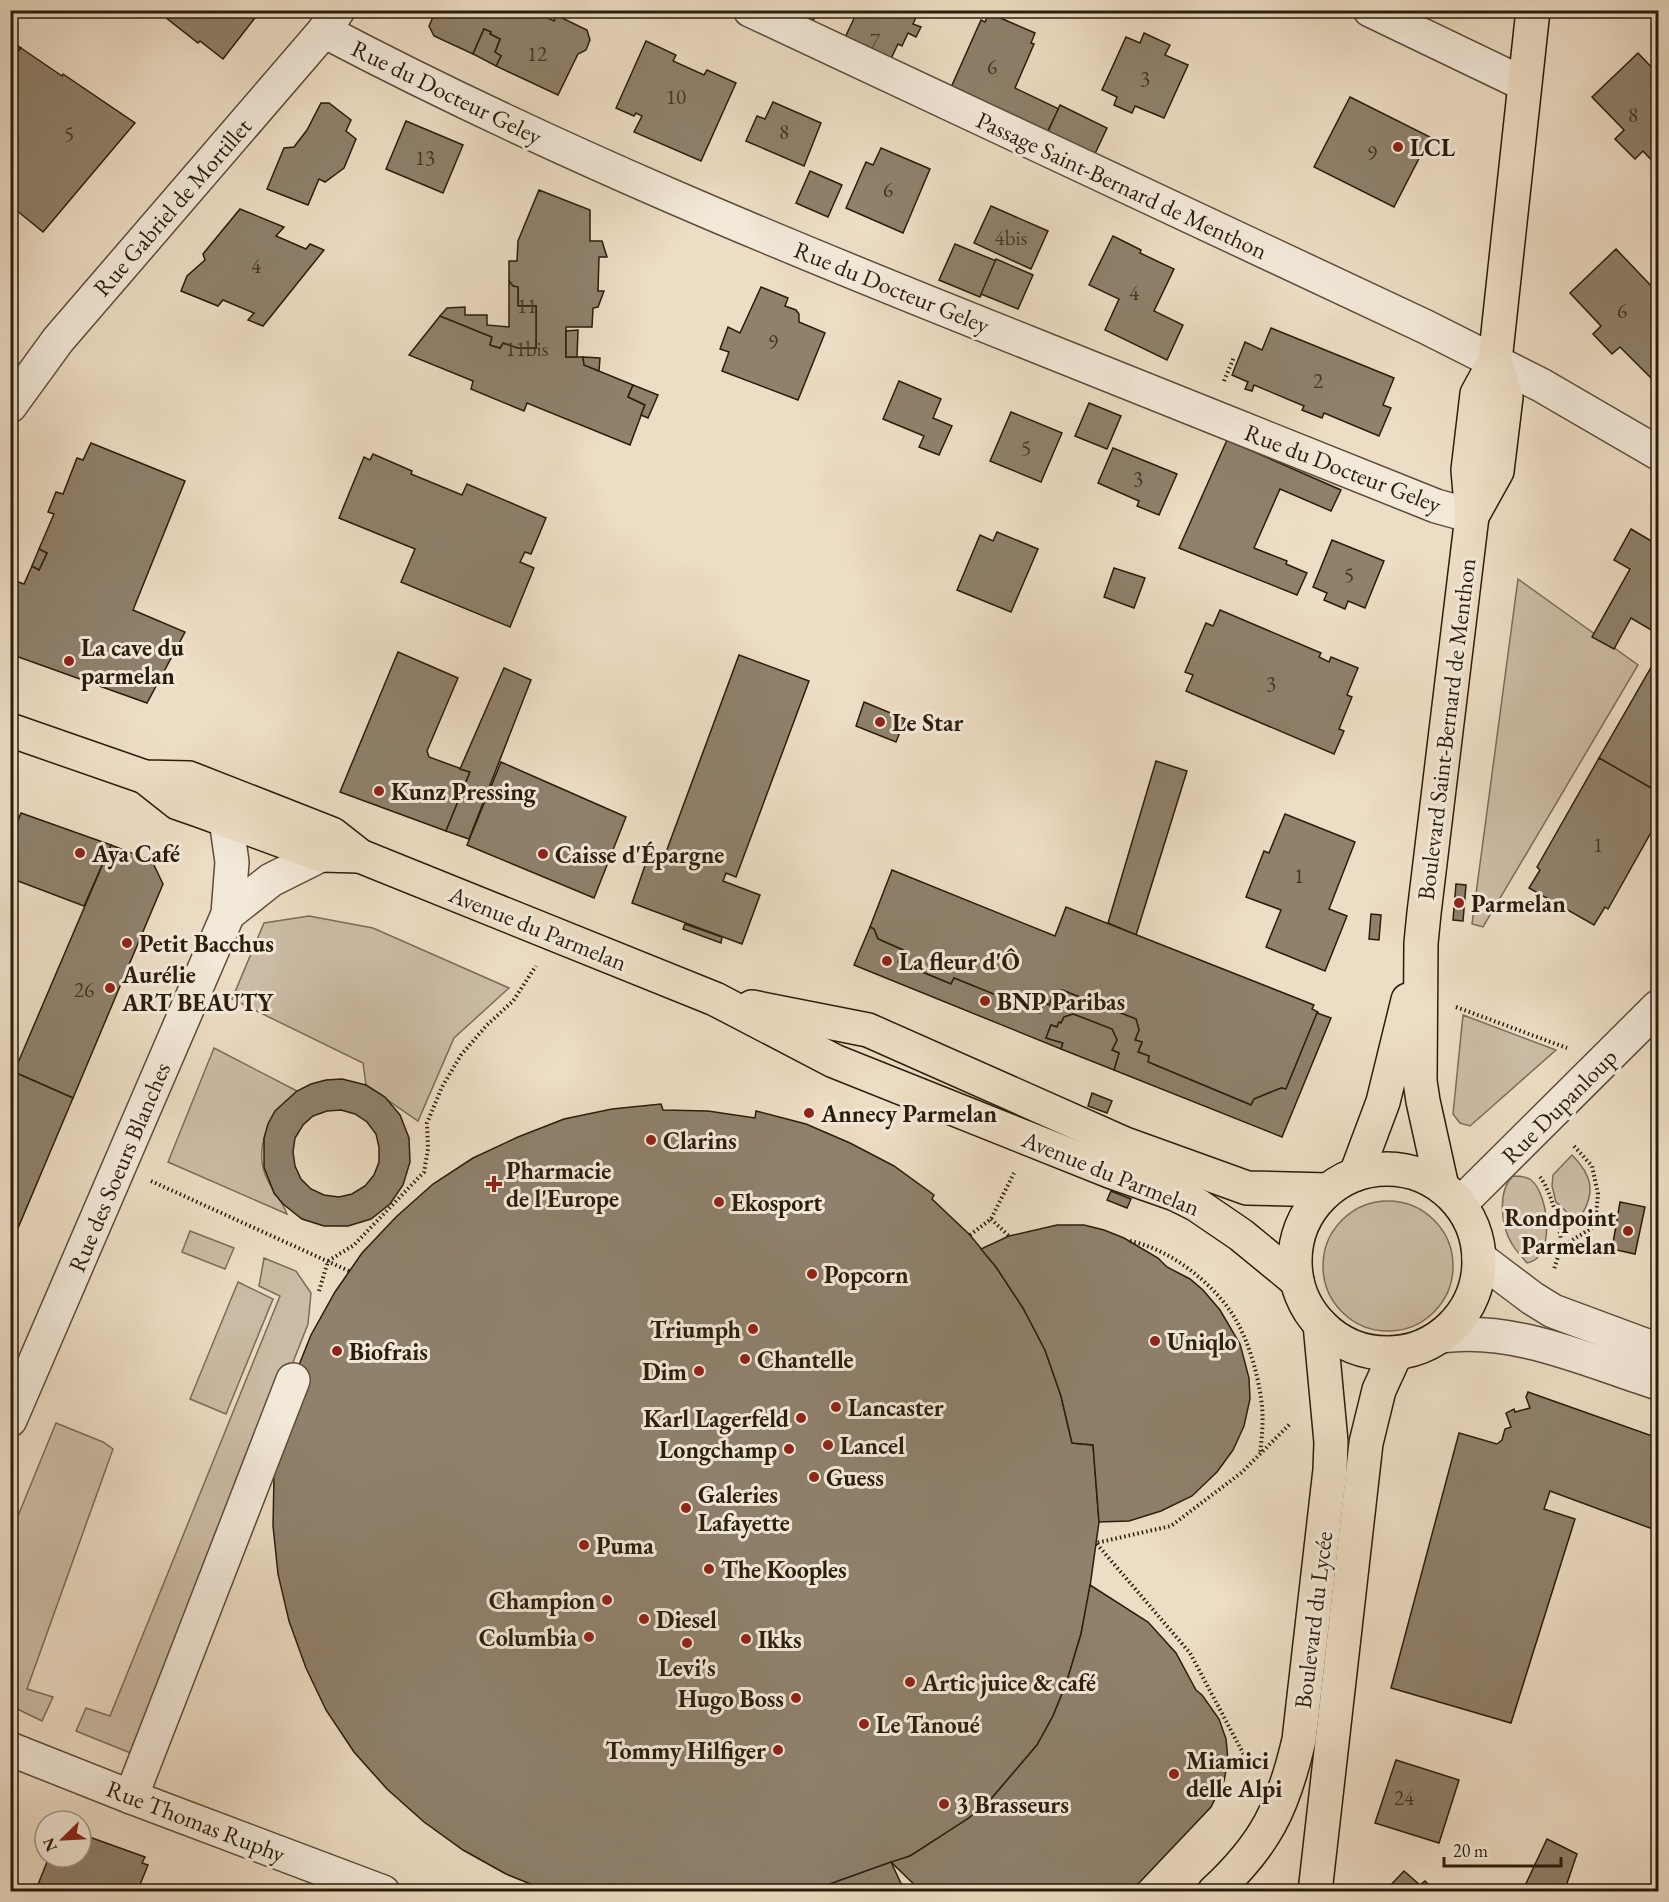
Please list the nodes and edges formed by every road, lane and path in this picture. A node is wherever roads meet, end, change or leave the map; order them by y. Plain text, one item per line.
1 (750, 10) edge
2 (1370, 10) edge
3 (1533, 10) edge
4 (331, 21) edge
5 (1524, 84) junction
6 (1495, 361) junction
7 (10, 406) edge
8 (1659, 453) edge
9 (1472, 516) junction
10 (10, 730) edge
11 (145, 777) junction
12 (226, 820) junction
13 (321, 855) junction
14 (360, 856) junction
15 (228, 914) junction
16 (555, 934) junction
17 (1421, 943) junction
18 (715, 999) junction
19 (1453, 1006) dead end
20 (1659, 1007) edge
21 (1604, 1061) junction
22 (1515, 1150) junction
23 (1565, 1154) dead end
24 (120, 1167) junction
25 (1356, 1174) junction
26 (1328, 1190) junction
27 (1004, 1192) dead end
28 (1451, 1195) junction
29 (991, 1219) junction
30 (970, 1235) dead end
31 (1009, 1236) dead end
32 (1130, 1241) dead end
33 (1561, 1247) junction
34 (1479, 1258) junction
35 (328, 1261) junction
36 (349, 1272) dead end
37 (1297, 1281) junction
38 (319, 1291) dead end
39 (1542, 1304) junction
40 (1320, 1324) junction
41 (1442, 1336) junction
42 (1659, 1350) edge
43 (1396, 1353) junction
44 (292, 1380) dead end
45 (1659, 1383) edge
46 (1329, 1417) junction
47 (10, 1420) edge
48 (1260, 1454) junction
49 (10, 1749) edge
50 (131, 1797) junction
51 (1275, 1816) junction
52 (383, 1892) edge
53 (1214, 1892) edge
54 (1315, 1892) edge

1 - 6 street, Passage Saint-Bernard de Menthon
2 - 5 street
3 - 5 main road, Boulevard Saint-Bernard de Menthon
4 - 7 street, Rue Gabriel de Mortillet
4 - 9 street, Rue du Docteur Geley
5 - 6 main road, Boulevard Saint-Bernard de Menthon
6 - 8 street, Passage Saint-Bernard de Menthon
6 - 9 main road, Boulevard Saint-Bernard de Menthon
9 - 17 main road, Boulevard Saint-Bernard de Menthon
10 - 11 main road, Avenue du Parmelan
11 - 12 main road, Avenue du Parmelan
11 - 14 main road, Avenue du Parmelan
12 - 13 main road, Avenue du Parmelan
12 - 15 street, Rue des Soeurs Blanches
13 - 14 main road, Avenue du Parmelan
13 - 15 street, Rue des Soeurs Blanches
14 - 16 main road, Avenue du Parmelan
15 - 24 street, Rue des Soeurs Blanches
16 - 18 main road, Avenue du Parmelan
16 - 35 path
17 - 25 main road, Boulevard Saint-Bernard de Menthon
17 - 28 main road, Boulevard Saint-Bernard de Menthon
18 - 26 main road, Avenue du Parmelan
18 - 37 main road, Avenue du Parmelan
19 - 21 path
20 - 21 street, Rue Dupanloup
21 - 22 street, Rue Dupanloup
22 - 28 street, Rue Dupanloup
22 - 33 path
23 - 33 path
24 - 35 path
24 - 47 street, Rue des Soeurs Blanches
25 - 26 main road
25 - 28 main road
26 - 37 main road
27 - 29 path
28 - 34 main road
29 - 30 path
29 - 31 path
32 - 48 path
33 - 39 path
34 - 39 street
34 - 41 main road
35 - 36 path
35 - 38 path
37 - 40 main road
39 - 42 street
40 - 43 main road
40 - 46 main road, Boulevard du Lycée
41 - 43 main road
41 - 45 street
43 - 54 main road, Boulevard du Lycée
44 - 50 street
46 - 48 path
46 - 51 main road, Boulevard du Lycée
48 - 51 path
49 - 50 street, Rue Thomas Ruphy
50 - 52 street, Rue Thomas Ruphy
51 - 53 main road, Boulevard du Lycée

